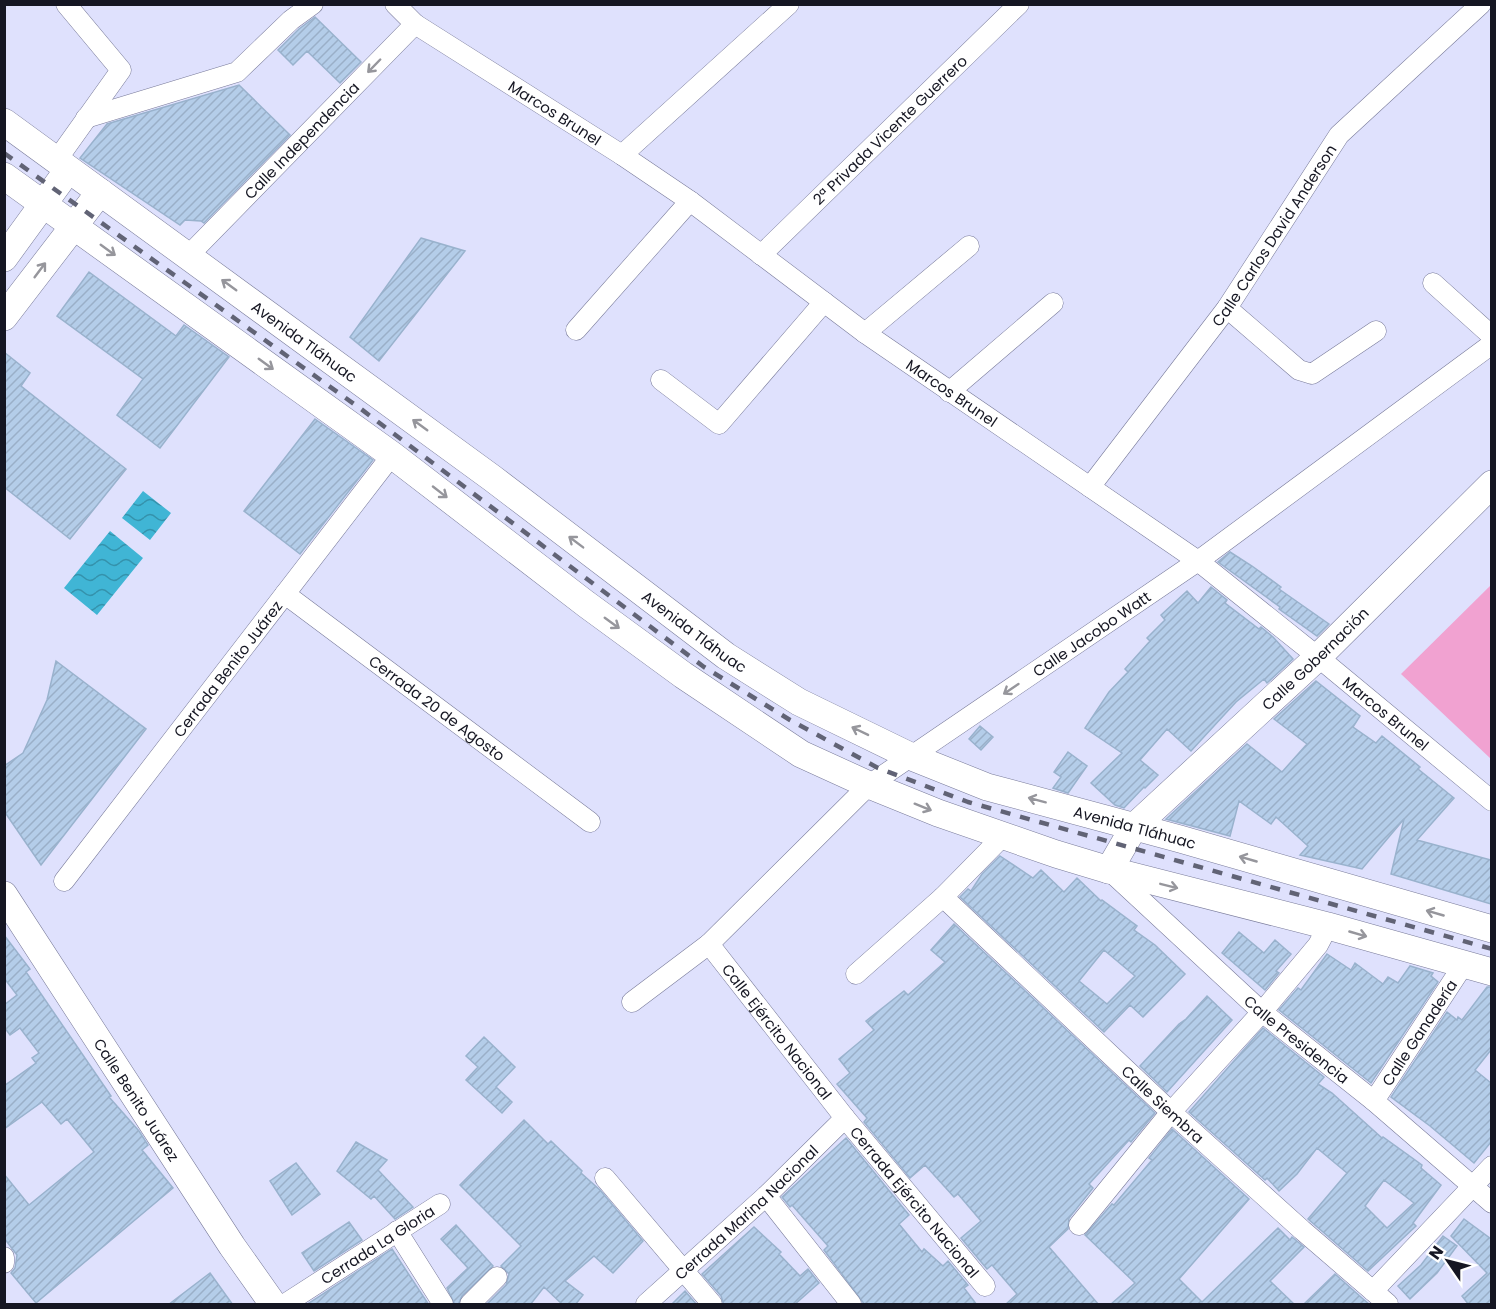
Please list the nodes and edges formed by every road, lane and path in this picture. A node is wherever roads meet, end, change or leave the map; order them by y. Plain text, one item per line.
1 (66, 4) edge
2 (313, 4) edge
3 (395, 4) edge
4 (789, 4) edge
5 (1019, 4) edge
6 (1481, 4) edge
7 (415, 24) junction
8 (86, 118) junction
9 (4, 122) edge
10 (622, 155) junction
11 (62, 165) junction
12 (4, 176) edge
13 (100, 192) junction
14 (690, 201) junction
15 (43, 204) junction
16 (74, 225) junction
17 (969, 246) dead end
18 (761, 255) junction
19 (188, 256) junction
20 (4, 258) edge
21 (1433, 283) dead end
22 (824, 302) junction
23 (1053, 303) dead end
24 (1227, 308) junction
25 (4, 317) edge
26 (576, 330) dead end
27 (1376, 331) dead end
28 (865, 333) junction
29 (1491, 336) edge
30 (1491, 344) edge
31 (661, 380) dead end
32 (949, 392) junction
33 (392, 455) junction
34 (1491, 484) edge
35 (1090, 487) junction
36 (1198, 561) junction
37 (613, 570) junction
38 (285, 594) junction
39 (586, 604) junction
40 (1318, 657) junction
41 (912, 757) junction
42 (869, 785) junction
43 (1491, 801) edge
44 (590, 822) dead end
45 (1134, 827) junction
46 (1003, 836) junction
47 (1109, 870) junction
48 (64, 881) dead end
49 (4, 895) edge
50 (943, 897) junction
51 (1328, 926) junction
52 (1491, 929) edge
53 (709, 944) junction
54 (1464, 964) junction
55 (1491, 972) edge
56 (856, 974) dead end
57 (632, 1002) dead end
58 (1262, 1012) junction
59 (1374, 1101) junction
60 (1170, 1112) junction
61 (845, 1118) junction
62 (1491, 1166) edge
63 (605, 1178) dead end
64 (1472, 1186) junction
65 (766, 1196) junction
66 (1491, 1203) edge
67 (440, 1204) dead end
68 (1079, 1225) dead end
69 (397, 1231) junction
70 (4, 1257) edge
71 (4, 1263) edge
72 (684, 1270) junction
73 (497, 1277) dead end
74 (985, 1286) dead end
75 (1380, 1298) edge
76 (273, 1305) edge
77 (285, 1305) edge
78 (443, 1305) edge
79 (470, 1305) edge
80 (646, 1305) edge
81 (712, 1305) edge
82 (851, 1305) edge

1 - 8 street
2 - 8 street
3 - 7 street, Marcos Brunel
4 - 10 street
5 - 18 street, 2ª Privada Vicente Guerrero
6 - 24 street, Calle Carlos David Anderson
7 - 10 street, Marcos Brunel
7 -> 19 street, Calle Independencia
8 - 11 street
9 - 11 main road, Avenida Tláhuac
10 - 14 street, Marcos Brunel
11 - 13 main road, Avenida Tláhuac
11 - 15 main road
12 - 15 main road
13 - 16 main road
13 - 19 main road, Avenida Tláhuac
14 - 18 street, Marcos Brunel
14 - 26 street
15 - 16 main road
15 - 20 main road
25 -> 16 main road
16 -> 33 main road
17 - 28 street
18 - 22 street, Marcos Brunel
37 -> 19 main road, Avenida Tláhuac
21 - 29 street
22 - 28 street, Marcos Brunel
22 - 31 street
23 - 32 street
24 - 27 street
24 - 35 street, Calle Carlos David Anderson
28 - 32 street, Marcos Brunel
30 - 36 street, Calle Jacobo Watt
32 - 35 street, Marcos Brunel
33 - 38 street, Cerrada Benito Juárez
33 -> 39 main road
34 - 40 main road, Calle Gobernación
35 - 36 street, Marcos Brunel
36 - 40 street, Marcos Brunel
36 -> 41 street, Calle Jacobo Watt
37 - 39 main road
41 -> 37 main road, Avenida Tláhuac
38 - 44 street, Cerrada 20 de Agosto
38 - 48 street, Cerrada Benito Juárez
39 -> 42 main road
40 - 43 street, Marcos Brunel
40 - 45 main road, Calle Gobernación
41 - 42 street, Calle Jacobo Watt
45 -> 41 main road, Avenida Tláhuac
42 -> 46 main road
42 - 53 street, Calle Jacobo Watt
45 - 47 main road, Calle Gobernación
52 -> 45 main road, Avenida Tláhuac
46 - 47 main road
46 - 50 street
47 -> 51 main road
47 - 58 street, Calle Presidencia
49 - 76 main road, Calle Benito Juárez
50 - 56 street
50 - 60 street, Calle Siembra
51 -> 54 main road
51 - 58 street
53 - 57 street, Calle Jacobo Watt
53 - 61 street, Calle Ejército Nacional
54 - 55 main road
54 - 59 street, Calle Ganadería
58 - 59 street, Calle Presidencia
58 - 60 street
59 - 64 street, Calle Presidencia
60 - 68 street
60 - 75 street, Calle Siembra
61 - 65 street, Cerrada Marina Nacional
61 - 74 street, Cerrada Ejército Nacional
62 - 64 street
63 - 72 street
64 - 66 street, Calle Presidencia
64 - 75 street
65 - 72 street, Cerrada Marina Nacional
65 - 82 street
67 - 69 street, Cerrada La Gloria
69 - 77 street, Cerrada La Gloria
69 - 78 street
70 - 71 street
72 - 80 street, Cerrada Marina Nacional
72 - 81 street
73 - 79 street

